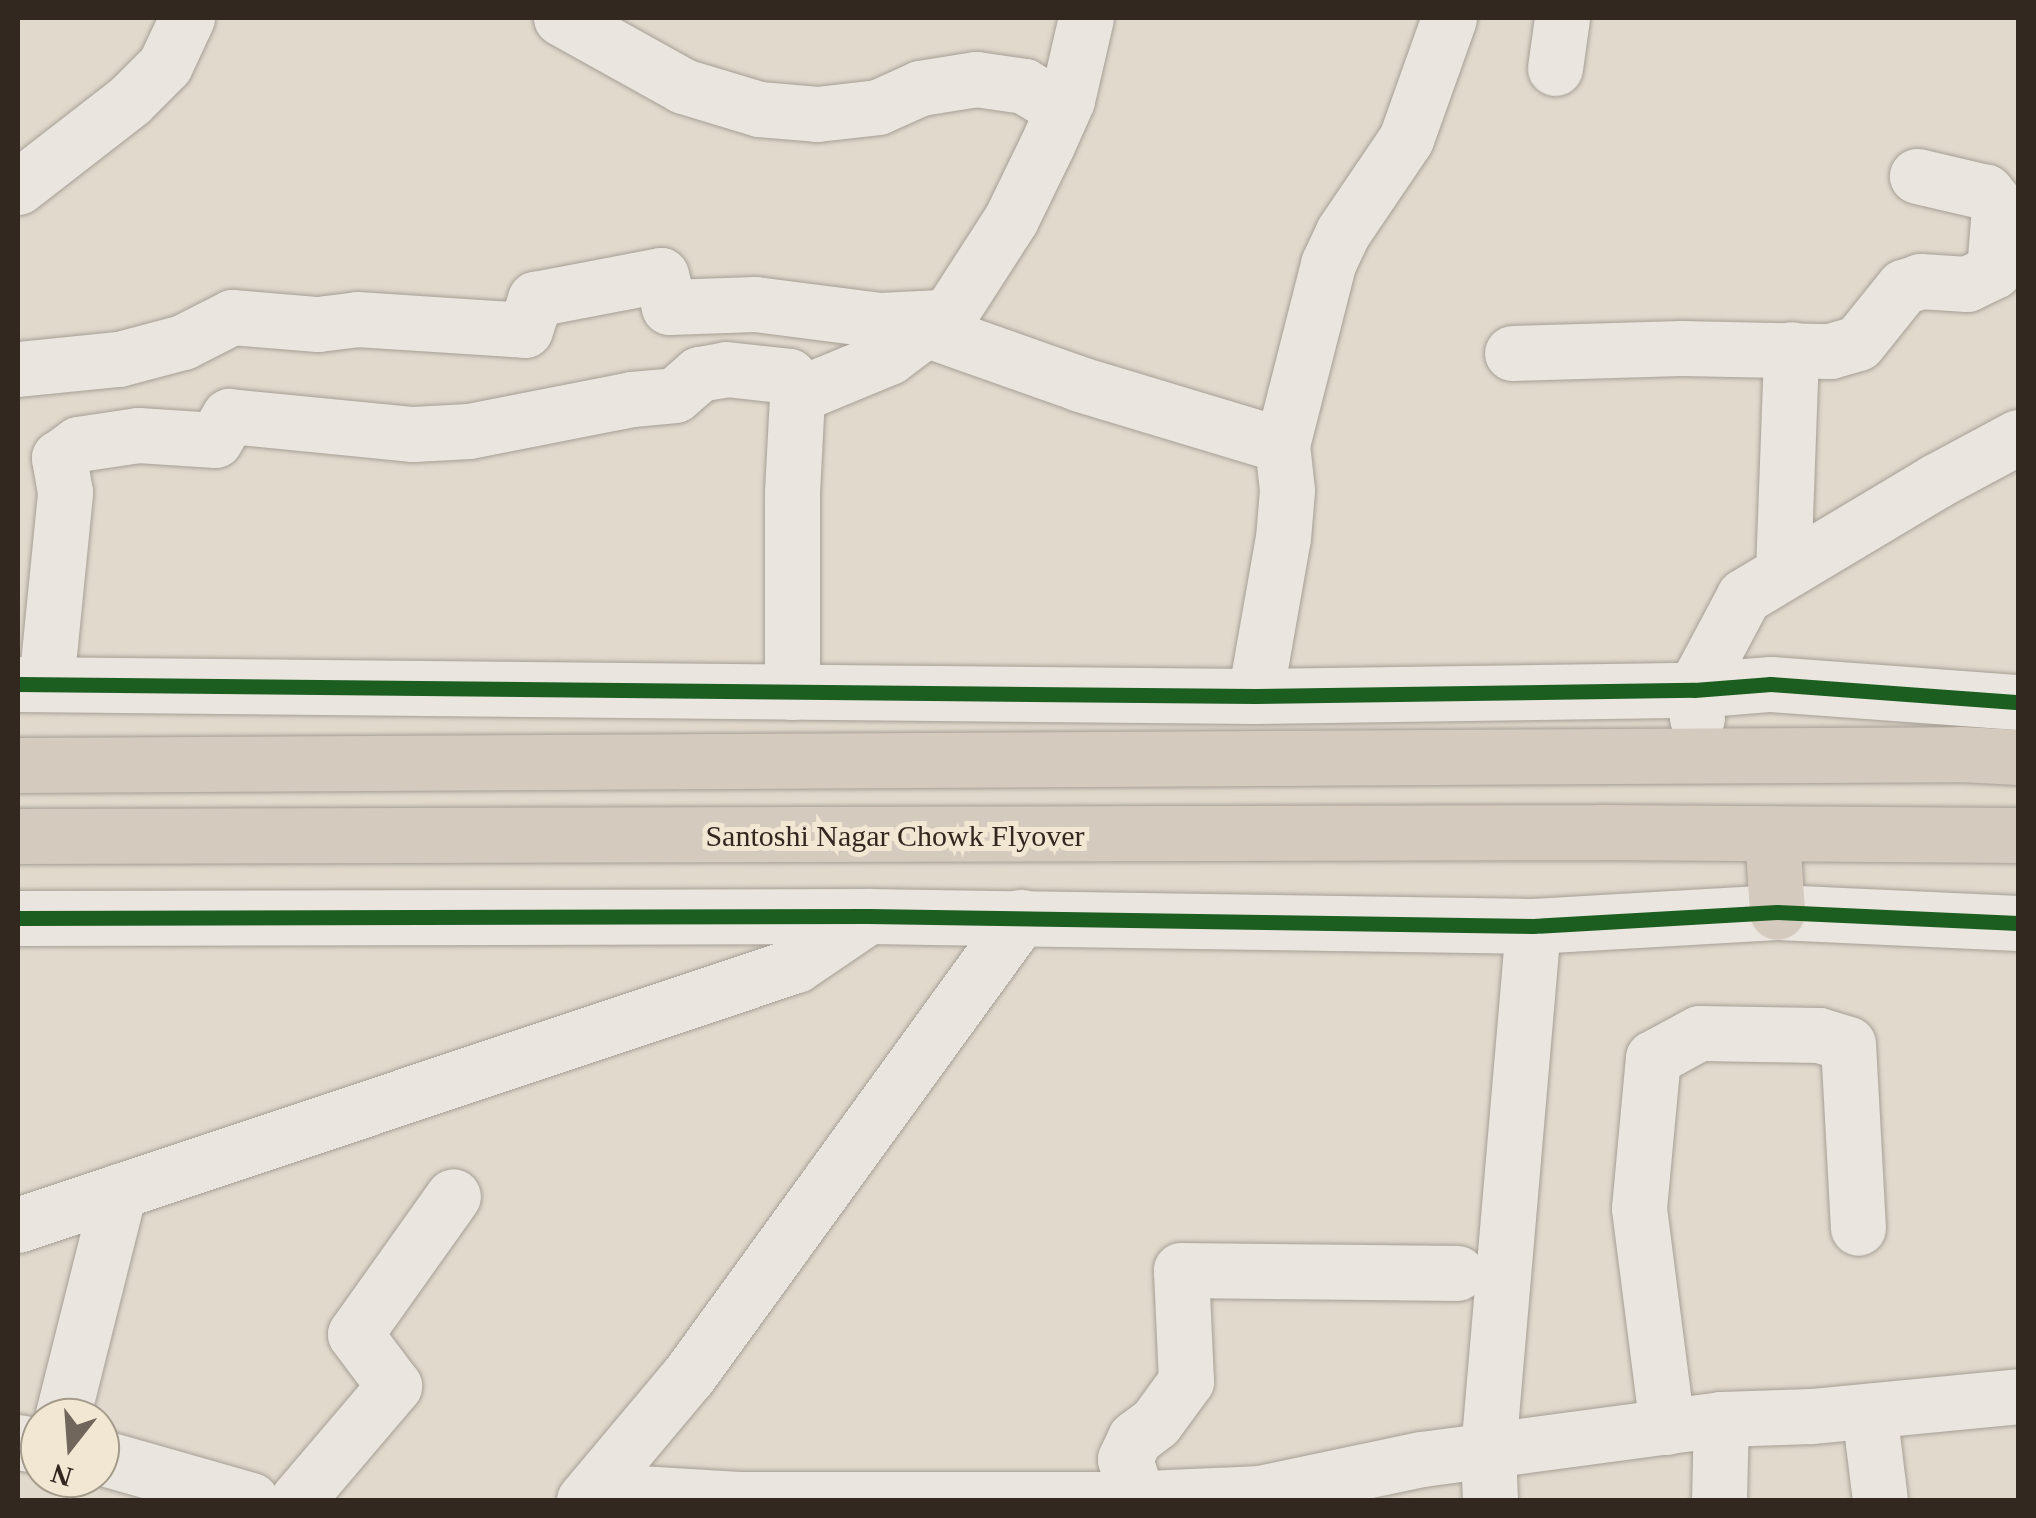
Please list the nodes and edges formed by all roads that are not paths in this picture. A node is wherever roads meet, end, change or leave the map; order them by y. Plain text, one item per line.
1 (187, 18) edge
2 (561, 18) edge
3 (1086, 18) edge
4 (1449, 18) edge
5 (1062, 109) junction
6 (1917, 176) dead end
7 (18, 187) edge
8 (933, 324) junction
9 (1791, 349) junction
10 (1512, 353) dead end
11 (18, 370) edge
12 (797, 395) junction
13 (2018, 437) edge
14 (1282, 445) junction
15 (1783, 572) junction
16 (32, 684) edge
17 (1694, 690) junction
18 (792, 692) junction
19 (1254, 696) junction
20 (2018, 702) edge
21 (1701, 756) junction
22 (2018, 757) edge
23 (18, 764) edge
24 (1772, 834) junction
25 (2018, 835) edge
26 (18, 836) edge
27 (1777, 912) junction
28 (868, 916) junction
29 (1021, 917) junction
30 (18, 918) edge
31 (2018, 922) edge
32 (1533, 926) junction
33 (119, 1191) junction
34 (452, 1196) dead end
35 (18, 1225) edge
36 (1858, 1228) dead end
37 (1457, 1273) dead end
38 (2018, 1396) edge
39 (67, 1398) edge
40 (1869, 1412) junction
41 (1721, 1419) junction
42 (1667, 1427) junction
43 (120, 1464) edge
44 (1489, 1476) edge
45 (919, 1499) edge
46 (248, 1500) edge
47 (297, 1500) edge
48 (584, 1500) edge
49 (606, 1500) edge
50 (1138, 1500) edge
51 (1719, 1500) edge
52 (1880, 1500) edge

1 - 7 street
2 - 5 street
3 - 5 street
4 - 14 street
5 - 8 street
6 - 9 street
8 - 11 street
8 - 12 street
8 - 14 street
9 - 10 street
9 - 15 street
12 - 16 street
12 - 18 street
13 - 15 street
14 - 19 street
15 - 17 street
16 - 18 street
17 - 19 street
17 - 20 street
17 - 21 street
18 - 19 street
21 - 22 highway
21 - 23 highway
24 - 25 highway, Santoshi Nagar Chowk Flyover
24 - 26 highway, Santoshi Nagar Chowk Flyover
24 - 27 highway
27 - 31 street
27 - 32 street
28 - 29 street
28 - 30 street
28 - 33 street
29 - 32 street
29 - 48 street
32 - 44 street
33 - 35 street
33 - 39 street
34 - 47 street
36 - 42 street
37 - 50 street
38 - 40 street
40 - 41 street
40 - 52 street
41 - 42 street
41 - 51 street
42 - 44 street
43 - 46 street
44 - 50 street
45 - 49 street
45 - 50 street

